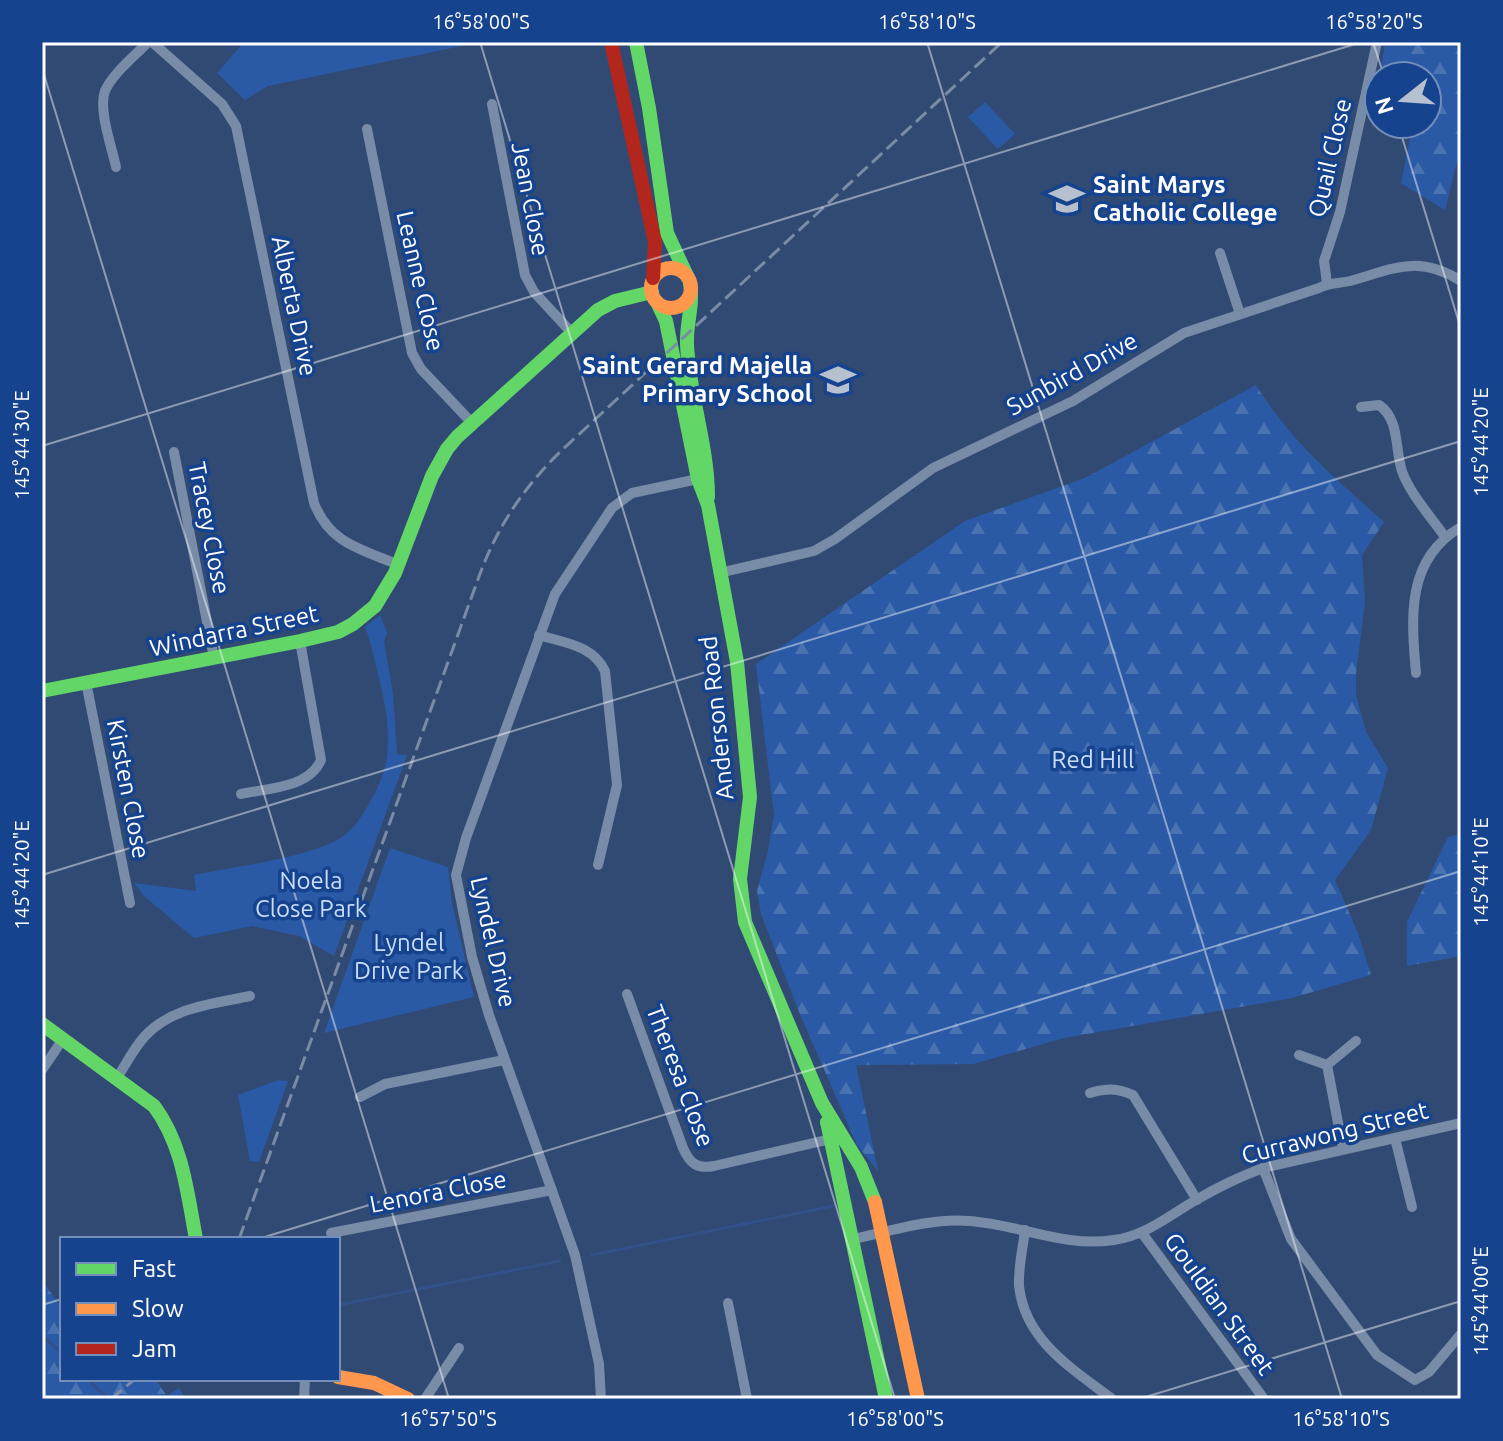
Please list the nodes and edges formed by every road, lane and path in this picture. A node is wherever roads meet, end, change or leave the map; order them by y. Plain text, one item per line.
1 (150, 42) edge
2 (611, 42) edge
3 (636, 42) edge
4 (1377, 42) edge
5 (492, 104) dead end
6 (367, 129) dead end
7 (116, 167) dead end
8 (1220, 253) dead end
9 (689, 280) junction
10 (1461, 281) edge
11 (1327, 283) junction
12 (654, 291) junction
13 (1240, 314) junction
14 (572, 333) junction
15 (1361, 407) dead end
16 (472, 423) junction
17 (174, 452) dead end
18 (704, 478) junction
19 (1461, 527) edge
20 (1445, 537) junction
21 (399, 565) junction
22 (719, 573) junction
23 (539, 635) junction
24 (300, 641) junction
25 (214, 658) junction
26 (1416, 673) dead end
27 (86, 682) junction
28 (42, 691) edge
29 (241, 794) dead end
30 (598, 865) dead end
31 (130, 903) dead end
32 (627, 994) dead end
33 (250, 996) dead end
34 (42, 1024) edge
35 (63, 1039) junction
36 (1356, 1041) dead end
37 (1299, 1055) dead end
38 (504, 1060) junction
39 (1327, 1065) junction
40 (42, 1070) edge
41 (117, 1078) junction
42 (1090, 1093) dead end
43 (360, 1097) dead end
44 (1461, 1123) edge
45 (836, 1138) junction
46 (1395, 1138) junction
47 (1343, 1149) junction
48 (1263, 1168) junction
49 (552, 1190) junction
50 (1197, 1200) junction
51 (1412, 1207) dead end
52 (1025, 1230) junction
53 (331, 1233) dead end
54 (883, 1233) junction
55 (1142, 1233) junction
56 (196, 1237) edge
57 (854, 1239) junction
58 (728, 1303) dead end
59 (1461, 1334) edge
60 (459, 1348) dead end
61 (340, 1377) edge
62 (408, 1399) edge
63 (425, 1399) edge
64 (601, 1399) edge
65 (747, 1399) edge
66 (886, 1399) edge
67 (918, 1399) edge
68 (1112, 1399) edge
69 (1264, 1399) edge

1 - 7 street
1 - 21 street, Alberta Drive
2 - 12 street, Anderson Road
3 - 9 street, Anderson Road
4 - 11 street, Quail Close
5 - 14 street, Jean Close
6 - 16 street, Leanne Close
8 - 13 street
9 - 12 street
9 - 12 street
9 - 18 street, Anderson Road
10 - 11 street, Sunbird Drive
11 - 13 street, Sunbird Drive
12 - 14 street, Windarra Street
12 - 18 street, Anderson Road
13 - 22 street, Sunbird Drive
14 - 16 street, Windarra Street
15 - 20 street
16 - 21 street, Windarra Street
17 - 25 street, Tracey Close
18 - 22 street, Anderson Road
18 - 23 street, Lyndel Drive
19 - 20 street
20 - 26 street
21 - 24 street, Windarra Street
22 - 45 street, Anderson Road
23 - 30 street
23 - 38 street, Lyndel Drive
24 - 25 street, Windarra Street
24 - 29 street
25 - 27 street, Windarra Street
27 - 28 street, Windarra Street
27 - 31 street, Kirsten Close
32 - 45 street, Theresa Close
33 - 41 street
34 - 35 street
35 - 40 street
35 - 41 street
36 - 39 street
37 - 39 street
38 - 43 street
38 - 49 street, Lyndel Drive
39 - 47 street
41 - 56 street
42 - 50 street
44 - 46 street, Currawong Street
45 - 54 street, Anderson Road
45 - 57 street, Anderson Road
46 - 47 street, Currawong Street
46 - 51 street
47 - 48 street, Currawong Street
48 - 50 street, Currawong Street
48 - 59 street
49 - 53 street, Lenora Close
49 - 64 street, Lyndel Drive
50 - 55 street, Currawong Street
52 - 54 street, Currawong Street
52 - 55 street, Currawong Street
52 - 68 street
54 - 57 street, Currawong Street
54 - 67 street, Anderson Road
55 - 69 street, Gouldian Street
57 - 66 street, Anderson Road
58 - 65 street
60 - 63 street
61 - 62 street

